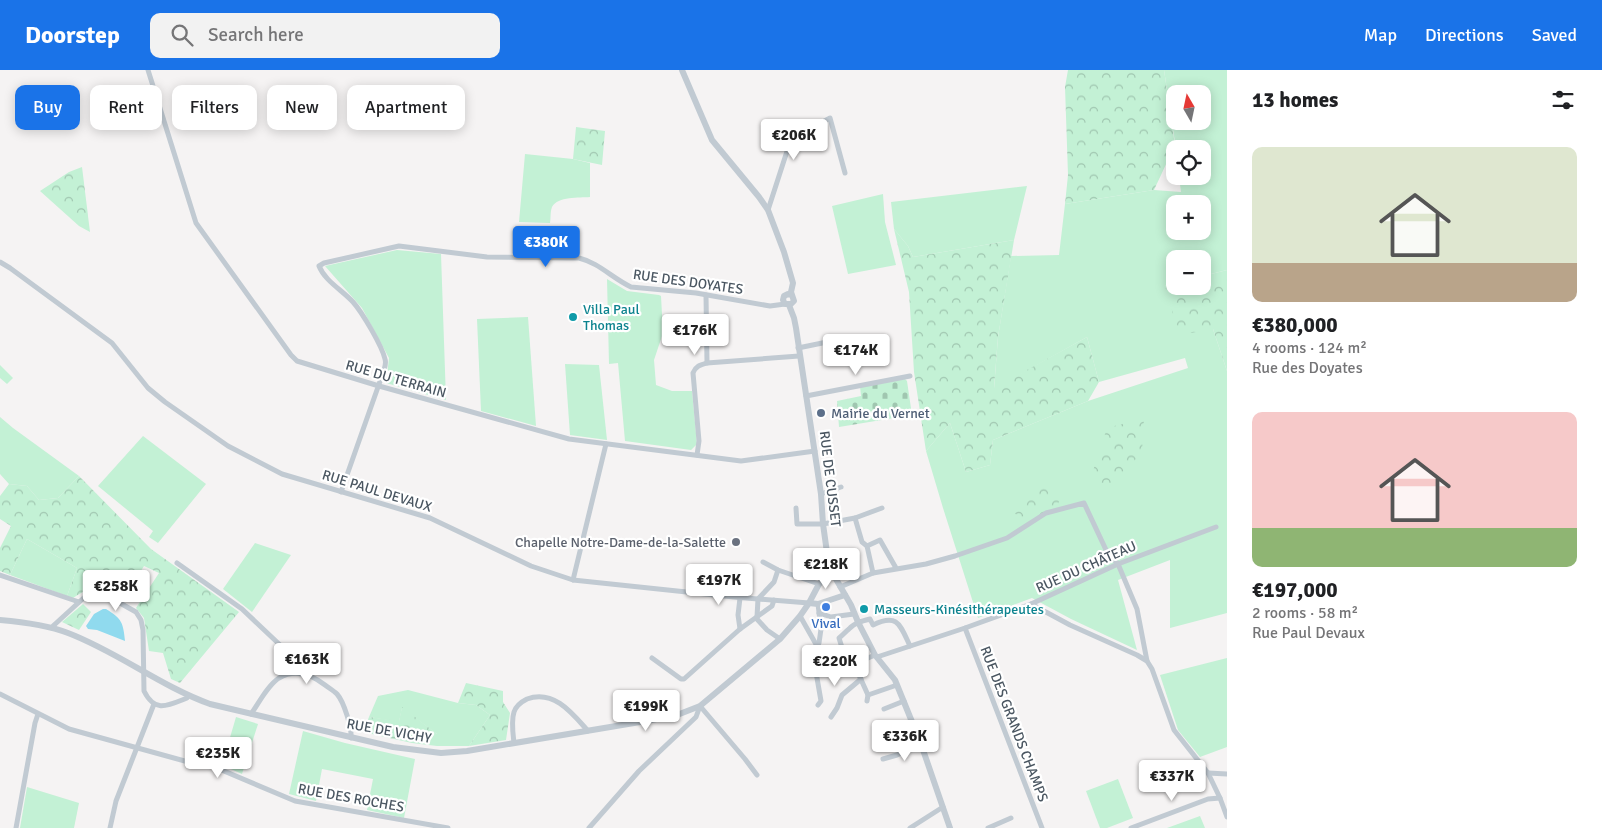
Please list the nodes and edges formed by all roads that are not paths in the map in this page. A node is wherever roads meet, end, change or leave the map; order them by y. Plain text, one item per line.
1 (148, 70) edge
2 (682, 70) edge
3 (845, 173) dead end
4 (768, 210) junction
5 (0, 262) edge
6 (706, 295) junction
7 (787, 295) junction
8 (764, 304) junction
9 (789, 304) junction
10 (832, 341) dead end
11 (798, 348) junction
12 (799, 356) junction
13 (707, 364) junction
14 (910, 376) dead end
15 (379, 386) junction
16 (806, 396) junction
17 (606, 444) junction
18 (815, 451) junction
19 (697, 455) junction
20 (841, 487) dead end
21 (341, 492) junction
22 (821, 494) junction
23 (796, 508) dead end
24 (882, 508) dead end
25 (855, 518) junction
26 (823, 524) junction
27 (1216, 527) dead end
28 (868, 546) junction
29 (845, 560) dead end
30 (763, 562) dead end
31 (177, 563) dead end
32 (1118, 564) junction
33 (896, 568) junction
34 (778, 570) junction
35 (831, 572) junction
36 (873, 573) junction
37 (0, 575) edge
38 (573, 580) junction
39 (819, 584) junction
40 (840, 587) junction
41 (845, 595) junction
42 (740, 598) junction
43 (758, 599) junction
44 (774, 600) junction
45 (79, 602) junction
46 (809, 603) junction
47 (818, 604) junction
48 (1030, 604) junction
49 (819, 613) junction
50 (854, 614) junction
51 (800, 616) junction
52 (757, 618) junction
53 (0, 620) edge
54 (858, 622) junction
55 (52, 628) junction
56 (965, 628) junction
57 (740, 629) junction
58 (780, 639) junction
59 (817, 646) junction
60 (910, 646) junction
61 (876, 656) junction
62 (652, 658) dead end
63 (1147, 661) junction
64 (854, 664) junction
65 (143, 671) junction
66 (304, 673) junction
67 (861, 679) junction
68 (897, 685) junction
69 (0, 694) edge
70 (868, 695) junction
71 (188, 696) junction
72 (867, 701) dead end
73 (904, 701) junction
74 (154, 704) junction
75 (818, 705) dead end
76 (700, 706) junction
77 (884, 709) dead end
78 (684, 713) junction
79 (38, 714) junction
80 (251, 714) junction
81 (831, 717) dead end
82 (911, 721) junction
83 (688, 724) junction
84 (895, 729) dead end
85 (588, 731) junction
86 (916, 733) junction
87 (351, 738) junction
88 (514, 743) junction
89 (921, 744) junction
90 (889, 746) dead end
91 (137, 747) junction
92 (883, 759) dead end
93 (1208, 773) junction
94 (1227, 774) edge
95 (757, 776) dead end
96 (1220, 798) junction
97 (943, 807) junction
98 (1227, 817) edge
99 (1010, 818) dead end
100 (16, 828) edge
101 (110, 828) edge
102 (448, 828) edge
103 (589, 828) edge
104 (910, 828) edge
105 (950, 828) edge
106 (988, 828) edge
107 (1042, 828) edge
108 (1131, 828) edge

1 - 15 street, RUE DU TERRAIN
2 - 4 street
3 - 4 street
4 - 7 street
5 - 21 street, RUE PAUL DEVAUX
6 - 8 street, RUE DES DOYATES
6 - 13 street
6 - 15 street, RUE DES DOYATES
7 - 8 street
7 - 9 street
7 - 9 street
8 - 9 street, RUE DES DOYATES
9 - 11 street, RUE DE CUSSET
10 - 11 street
11 - 12 street, RUE DE CUSSET
12 - 13 street
12 - 16 street, RUE DE CUSSET
13 - 19 street
14 - 16 street
15 - 17 street, RUE DU TERRAIN
15 - 21 street
16 - 18 street, RUE DE CUSSET
17 - 19 street, RUE DU TERRAIN
17 - 38 street
18 - 19 street, RUE DU TERRAIN
18 - 22 street, RUE DE CUSSET
20 - 22 street
21 - 38 street, RUE PAUL DEVAUX
22 - 26 street, RUE DE CUSSET
23 - 26 street
24 - 25 street
25 - 26 street
25 - 28 street
26 - 35 street, RUE DE CUSSET
27 - 32 street, RUE DU CHÂTEAU
28 - 33 street
28 - 36 street
29 - 35 street
30 - 34 street
31 - 66 street
32 - 33 street
32 - 48 street, RUE DU CHÂTEAU
32 - 63 street
33 - 36 street
34 - 39 street
34 - 43 street
35 - 39 street, RUE DE VICHY
35 - 40 street
36 - 40 street
37 - 45 street
38 - 42 street, RUE PAUL DEVAUX
39 - 46 street, RUE DE VICHY
40 - 41 street
41 - 47 street
41 - 50 street
42 - 43 street, RUE PAUL DEVAUX
42 - 57 street
43 - 44 street, RUE PAUL DEVAUX
43 - 52 street
44 - 46 street, RUE PAUL DEVAUX
44 - 52 street
45 - 55 street
45 - 65 street
46 - 47 street
46 - 51 street, RUE DE VICHY
47 - 49 street
48 - 56 street, RUE DU CHÂTEAU
48 - 63 street
49 - 50 street
49 - 59 street
50 - 54 street
51 - 58 street, RUE DE VICHY
51 - 59 street
52 - 57 street
52 - 58 street
53 - 55 street, RUE DE VICHY
54 - 60 street
54 - 61 street
54 - 64 street
55 - 65 street, RUE DE VICHY
56 - 60 street, RUE DU CHÂTEAU
56 - 107 street, RUE DES GRANDS CHAMPS
57 - 62 street
58 - 76 street, RUE DE VICHY
59 - 75 street
60 - 61 street, RUE DU CHÂTEAU
61 - 64 street, RUE DU CHÂTEAU
61 - 68 street
63 - 93 street
64 - 67 street
65 - 71 street, RUE DE VICHY
65 - 74 street
66 - 80 street
66 - 87 street
67 - 70 street
67 - 81 street
68 - 70 street
68 - 73 street
69 - 79 street, RUE DES ROCHES
70 - 72 street
71 - 74 street
71 - 80 street, RUE DE VICHY
73 - 77 street
73 - 82 street
74 - 91 street
76 - 78 street, RUE DE VICHY
76 - 83 street
76 - 95 street
78 - 83 street
78 - 85 street, RUE DE VICHY
79 - 91 street, RUE DES ROCHES
79 - 100 street
80 - 87 street, RUE DE VICHY
82 - 84 street
82 - 86 street
83 - 103 street
85 - 88 street, RUE DE VICHY
85 - 88 street
86 - 89 street
86 - 90 street
87 - 88 street, RUE DE VICHY
89 - 92 street
89 - 97 street
91 - 101 street
91 - 102 street, RUE DES ROCHES
93 - 94 street
93 - 96 street
96 - 98 street
96 - 108 street
97 - 104 street
97 - 105 street
99 - 106 street

